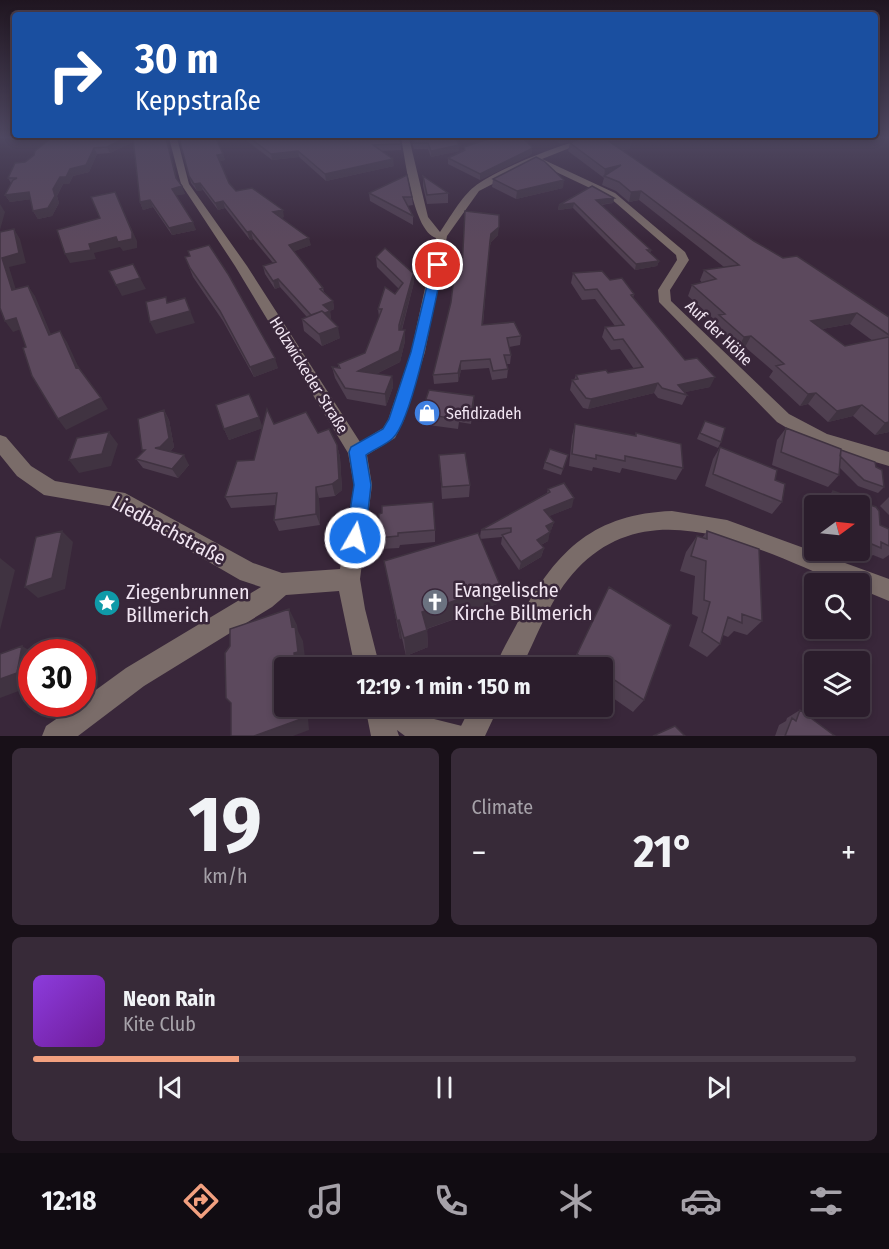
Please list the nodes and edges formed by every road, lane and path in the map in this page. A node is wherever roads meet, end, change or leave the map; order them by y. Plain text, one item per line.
1 (182, 172) edge
2 (413, 172) edge
3 (507, 172) edge
4 (564, 172) edge
5 (442, 236) junction
6 (0, 442) edge
7 (357, 452) junction
8 (889, 459) edge
9 (349, 579) junction
10 (282, 584) junction
11 (889, 590) edge
12 (365, 657) edge
13 (513, 657) edge
14 (381, 717) edge
15 (402, 717) edge
16 (480, 717) edge
17 (56, 736) edge
18 (385, 736) edge
19 (452, 736) edge
20 (470, 736) edge

1 - 7 street, Holzwickeder Straße
2 - 5 street
3 - 5 street
4 - 8 street, Auf der Höhe
5 - 7 street
6 - 10 street, Liedbachstraße
7 - 9 street, Holzwickeder Straße
9 - 10 street, Liedbachstraße
9 - 12 street, Holzwickeder Straße
10 - 17 street
11 - 13 street
14 - 18 street
15 - 19 street
16 - 20 street

